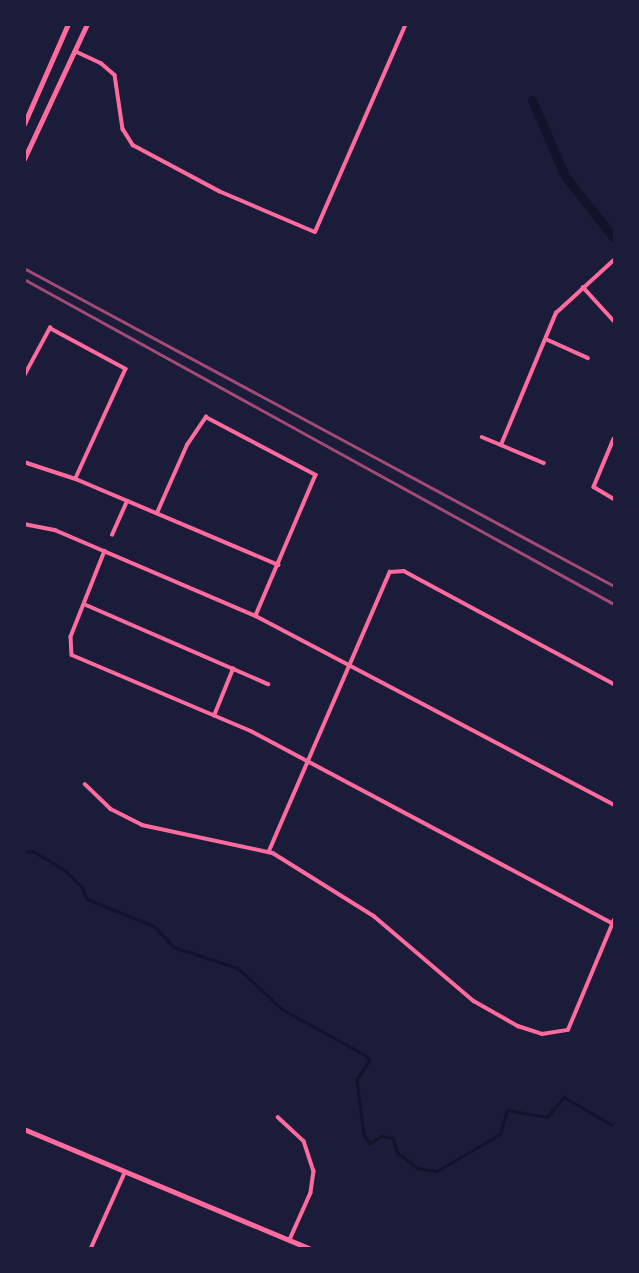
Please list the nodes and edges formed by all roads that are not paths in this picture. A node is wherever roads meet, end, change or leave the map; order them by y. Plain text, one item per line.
1 (68, 24) edge
2 (87, 24) edge
3 (406, 24) edge
4 (75, 51) junction
5 (24, 124) edge
6 (24, 159) edge
7 (614, 260) edge
8 (583, 287) junction
9 (614, 321) edge
10 (546, 339) junction
11 (588, 358) dead end
12 (24, 376) edge
13 (482, 437) dead end
14 (614, 439) edge
15 (501, 445) junction
16 (24, 462) edge
17 (544, 463) dead end
18 (76, 479) junction
19 (614, 499) edge
20 (127, 500) junction
21 (157, 513) junction
22 (24, 524) edge
23 (112, 535) dead end
24 (105, 551) junction
25 (279, 565) junction
26 (84, 604) junction
27 (256, 616) junction
28 (348, 663) junction
29 (233, 669) junction
30 (268, 684) dead end
31 (614, 684) edge
32 (214, 716) junction
33 (307, 761) junction
34 (85, 784) dead end
35 (614, 804) edge
36 (269, 852) junction
37 (614, 923) edge
38 (278, 1117) dead end
39 (24, 1129) edge
40 (125, 1172) junction
41 (290, 1240) junction
42 (91, 1248) edge
43 (309, 1248) edge

1 - 5 main road
2 - 4 main road
3 - 4 street
4 - 6 main road
7 - 8 street
8 - 9 street
8 - 10 street
10 - 11 street
10 - 15 street
12 - 18 street
13 - 15 street
14 - 19 street
15 - 17 street
16 - 18 street
18 - 20 street
20 - 21 street
20 - 23 street
21 - 25 street
21 - 25 street
22 - 24 street
24 - 26 street
24 - 27 street
25 - 27 street
26 - 29 street
26 - 32 street
27 - 28 street
28 - 31 street
28 - 33 street
28 - 35 street
29 - 30 street
29 - 32 street
32 - 33 street
33 - 36 street
33 - 37 street
34 - 36 street
36 - 37 street
38 - 41 street
39 - 40 street
40 - 41 street
40 - 42 street
41 - 43 street

